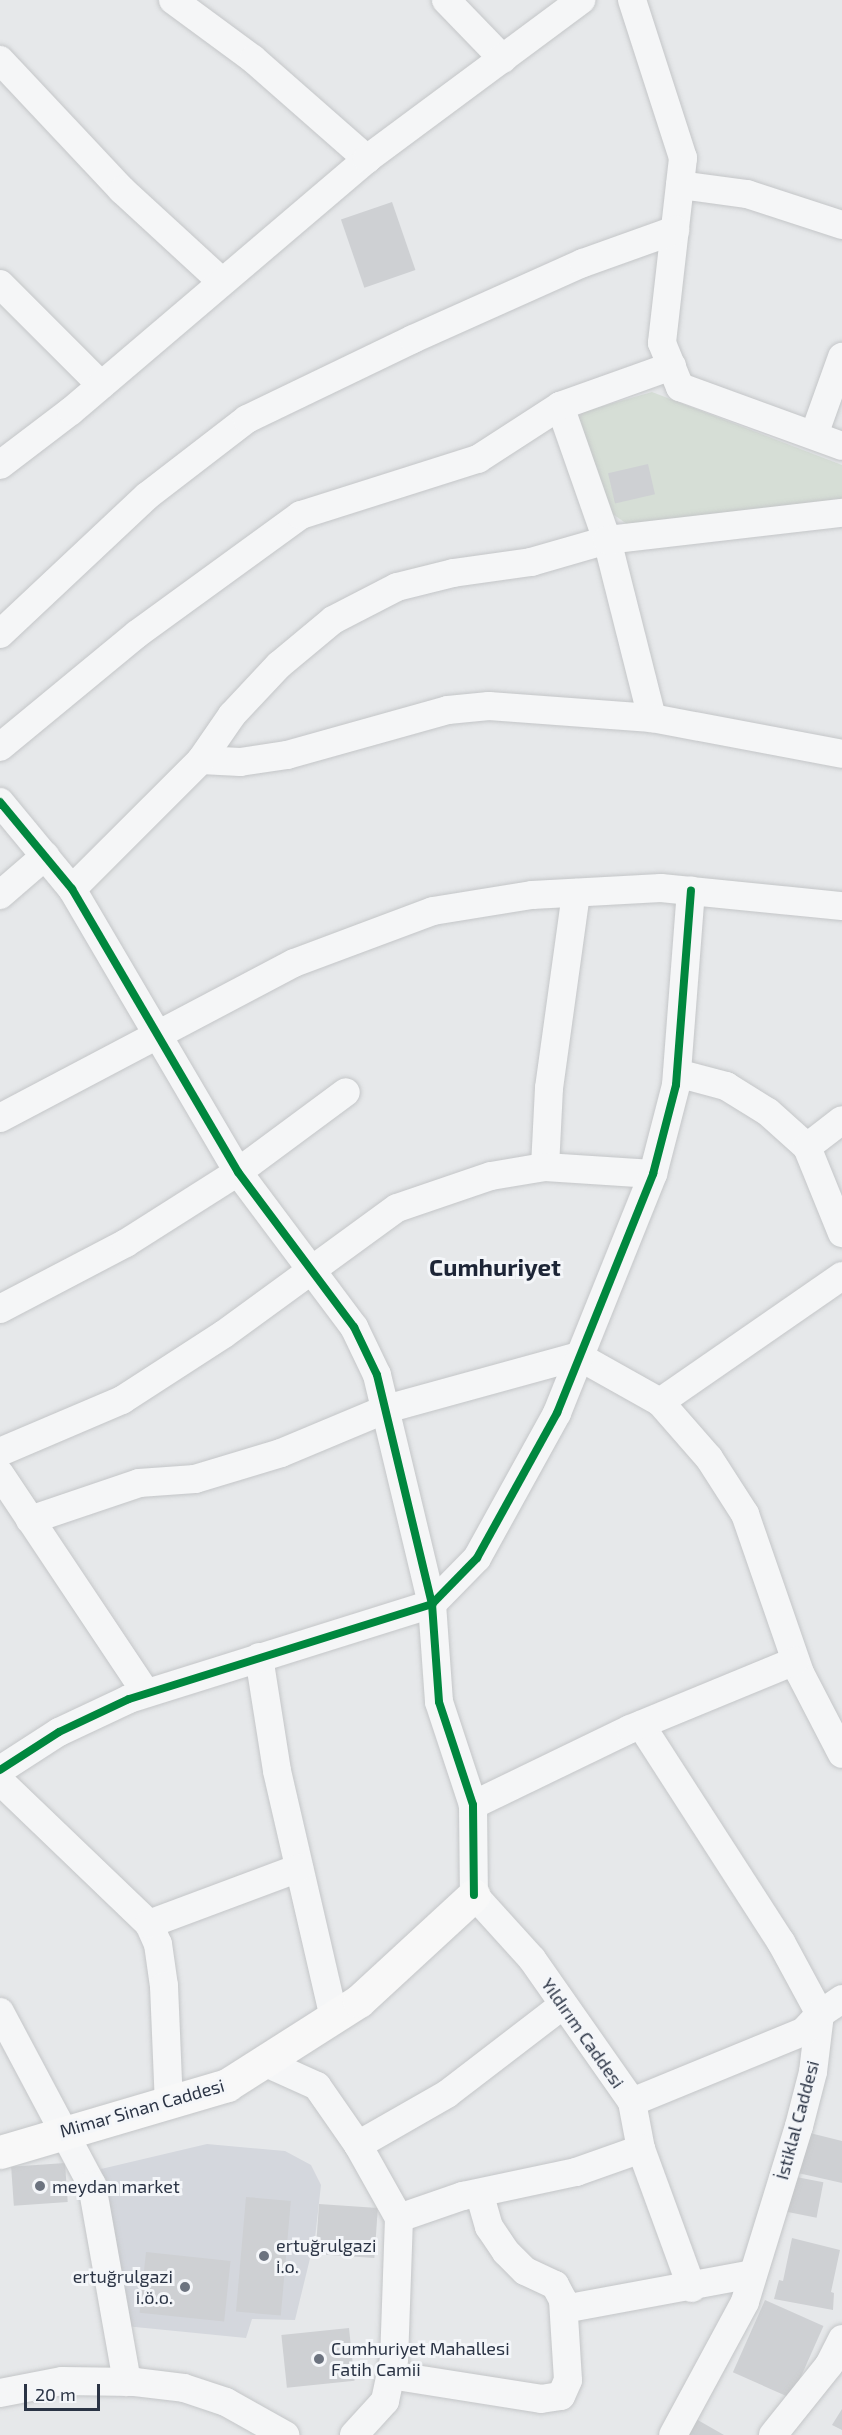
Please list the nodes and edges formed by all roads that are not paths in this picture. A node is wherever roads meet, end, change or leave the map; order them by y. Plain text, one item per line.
1 (173, 0) edge
2 (446, 0) edge
3 (580, 0) edge
4 (632, 0) edge
5 (503, 59) junction
6 (0, 60) edge
7 (367, 159) junction
8 (680, 185) junction
9 (842, 225) edge
10 (675, 230) junction
11 (221, 281) junction
12 (0, 284) edge
13 (842, 357) edge
14 (672, 366) junction
15 (101, 385) junction
16 (560, 406) junction
17 (814, 435) junction
18 (842, 446) edge
19 (0, 465) edge
20 (842, 513) edge
21 (607, 540) junction
22 (0, 633) edge
23 (652, 718) junction
24 (0, 747) edge
25 (842, 754) edge
26 (201, 760) junction
27 (0, 802) edge
28 (45, 856) junction
29 (72, 889) junction
30 (691, 891) junction
31 (576, 893) junction
32 (0, 896) edge
33 (842, 906) edge
34 (158, 1031) junction
35 (677, 1073) junction
36 (346, 1092) dead end
37 (0, 1118) edge
38 (842, 1120) edge
39 (807, 1147) junction
40 (546, 1167) junction
41 (238, 1172) junction
42 (653, 1174) junction
43 (842, 1233) edge
44 (311, 1272) junction
45 (842, 1275) edge
46 (0, 1309) edge
47 (579, 1356) junction
48 (660, 1402) junction
49 (386, 1409) junction
50 (0, 1452) edge
51 (0, 1474) edge
52 (30, 1520) junction
53 (432, 1604) junction
54 (259, 1657) junction
55 (795, 1661) junction
56 (146, 1693) junction
57 (641, 1725) junction
58 (842, 1754) edge
59 (1, 1768) edge
60 (473, 1805) junction
61 (299, 1868) junction
62 (474, 1895) junction
63 (149, 1924) junction
64 (562, 2005) junction
65 (831, 2006) edge
66 (0, 2012) edge
67 (334, 2019) junction
68 (266, 2063) junction
69 (632, 2102) junction
70 (169, 2103) junction
71 (64, 2130) junction
72 (358, 2145) junction
73 (642, 2150) junction
74 (0, 2152) edge
75 (479, 2193) junction
76 (399, 2218) junction
77 (753, 2274) junction
78 (693, 2288) junction
79 (564, 2309) junction
80 (842, 2339) edge
81 (390, 2375) junction
82 (127, 2382) junction
83 (0, 2393) edge
84 (359, 2434) edge
85 (285, 2435) edge
86 (673, 2435) edge
87 (773, 2435) edge

1 - 7 street
2 - 5 street
3 - 5 street
4 - 8 street
5 - 7 street
6 - 11 street
7 - 11 street
8 - 9 street
8 - 10 street
10 - 14 street
10 - 22 street
11 - 15 street
12 - 15 street
13 - 17 street
14 - 16 street
14 - 17 street
15 - 19 street
16 - 21 street
16 - 24 street
17 - 18 street
20 - 21 street
21 - 23 street
21 - 26 street
23 - 25 street
23 - 26 street
26 - 29 street
27 - 28 street
28 - 29 street
28 - 32 street
29 - 34 street
30 - 31 street
30 - 33 street
30 - 35 street
31 - 34 street
31 - 40 street
34 - 37 street
34 - 41 street
35 - 39 street
35 - 42 street
36 - 41 street
38 - 39 street
39 - 43 street
40 - 42 street
40 - 44 street
41 - 44 street
41 - 46 street
42 - 47 street
44 - 49 street
44 - 50 street
45 - 48 street
47 - 48 street
47 - 49 street
47 - 53 street
48 - 55 street
49 - 52 street
49 - 53 street
51 - 52 street
52 - 56 street
53 - 54 street
53 - 60 street
54 - 56 street
54 - 61 street
55 - 57 street
55 - 58 street
56 - 59 street
57 - 60 street
57 - 65 street
59 - 63 street
60 - 62 street
61 - 63 street
61 - 67 street
62 - 64 street, Yıldırım Caddesi
62 - 67 street, Mimar Sinan Caddesi
63 - 70 street
64 - 69 street, Yıldırım Caddesi
64 - 72 street
65 - 69 street, Yıldırım Caddesi
65 - 77 street, İstiklal Caddesi
66 - 71 street
67 - 68 street, Mimar Sinan Caddesi
68 - 70 street, Mimar Sinan Caddesi
68 - 72 street
69 - 73 street
70 - 71 street, Mimar Sinan Caddesi
71 - 74 street, Mimar Sinan Caddesi
71 - 82 street
72 - 76 street
73 - 75 street
73 - 78 street
75 - 76 street
75 - 79 street
76 - 81 street
77 - 78 street
77 - 86 street, İstiklal Caddesi
78 - 79 street
79 - 81 street
80 - 87 street
81 - 84 street
82 - 83 street
82 - 85 street

